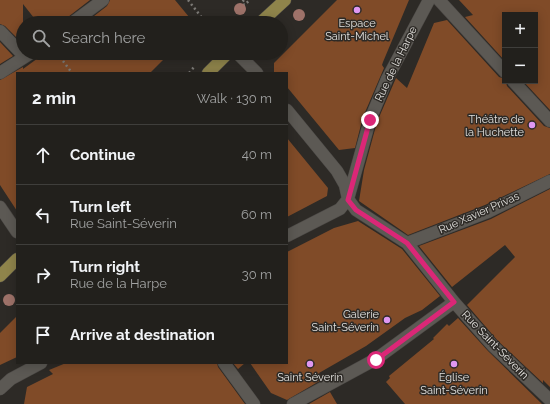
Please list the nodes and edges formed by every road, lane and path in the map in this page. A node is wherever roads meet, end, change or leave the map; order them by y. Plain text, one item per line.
1 (103, 0) edge
2 (188, 0) edge
3 (244, 0) edge
4 (250, 0) edge
5 (285, 0) edge
6 (429, 0) edge
7 (439, 0) edge
8 (81, 16) edge
9 (201, 16) edge
10 (268, 16) edge
11 (0, 31) edge
12 (16, 45) edge
13 (20, 60) edge
14 (62, 60) edge
15 (221, 60) edge
16 (244, 60) edge
17 (502, 69) edge
18 (71, 72) edge
19 (209, 72) edge
20 (255, 72) edge
21 (0, 73) edge
22 (516, 84) edge
23 (288, 111) edge
24 (550, 121) edge
25 (550, 181) edge
26 (348, 200) junction
27 (0, 207) edge
28 (16, 231) edge
29 (288, 235) edge
30 (407, 243) junction
31 (16, 260) edge
32 (0, 276) edge
33 (454, 302) junction
34 (39, 364) edge
35 (225, 364) edge
36 (0, 389) edge
37 (550, 400) edge
38 (254, 404) edge
39 (293, 404) edge

1 - 8 street
2 - 9 path
3 - 4 path
5 - 10 main road
6 - 26 street, Rue de la Harpe
7 - 17 street
11 - 12 street
13 - 21 street
14 - 18 path
15 - 19 main road
16 - 20 street
22 - 24 street
23 - 26 street, Rue Saint-Séverin
25 - 30 street, Rue Xavier Privas
26 - 29 street
26 - 30 street, Rue Saint-Séverin
27 - 28 street
30 - 33 street, Rue Saint-Séverin
31 - 32 main road
33 - 37 street, Rue Saint-Séverin
33 - 39 street
34 - 36 street
35 - 38 street

